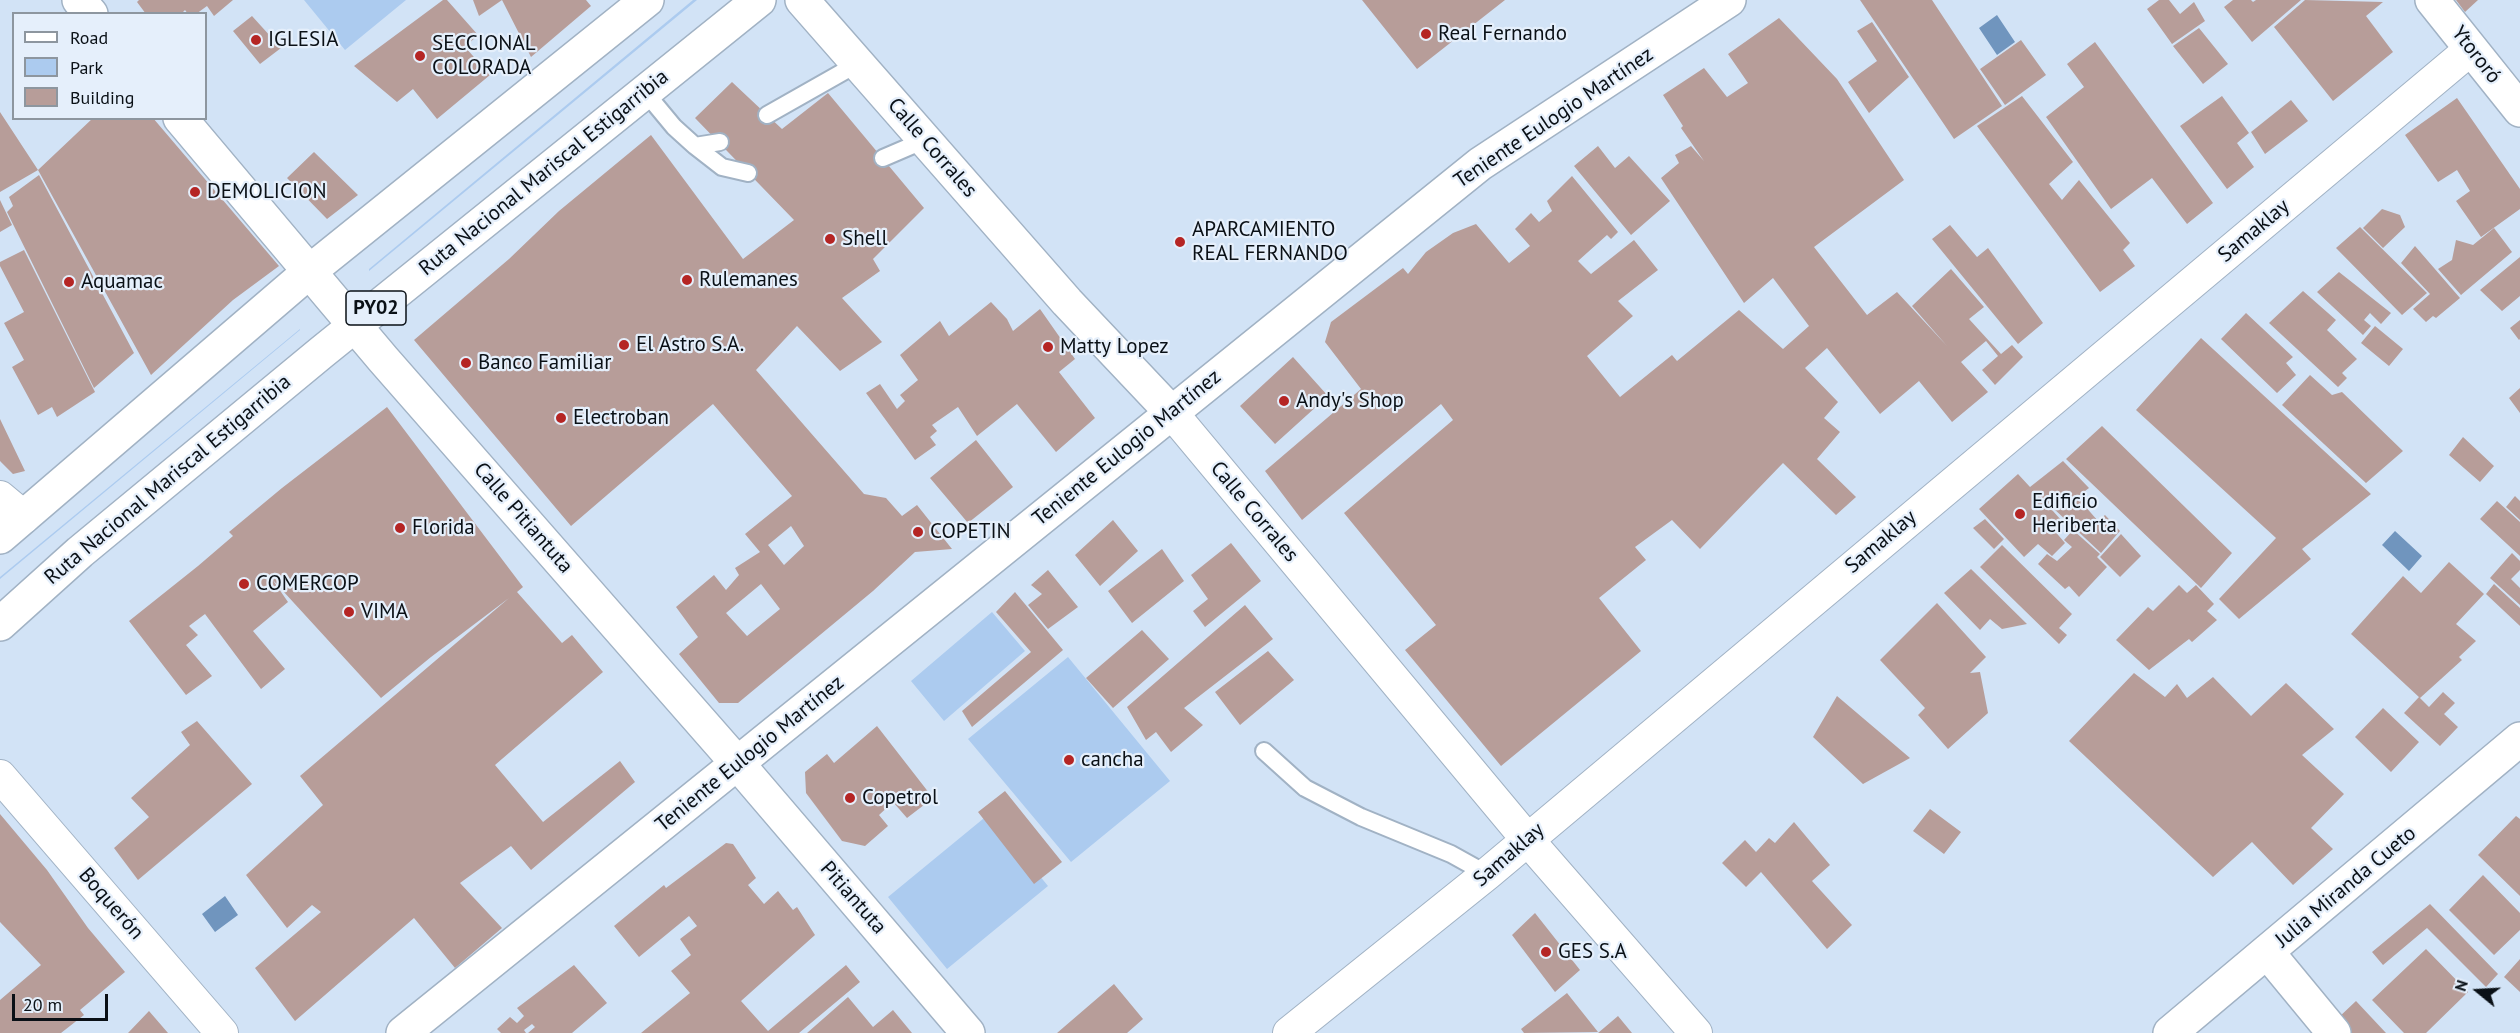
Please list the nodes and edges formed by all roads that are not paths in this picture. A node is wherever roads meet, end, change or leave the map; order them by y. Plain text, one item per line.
1 (80, 0) edge
2 (647, 0) edge
3 (759, 0) edge
4 (802, 0) edge
5 (1730, 0) edge
6 (2432, 0) edge
7 (89, 12) edge
8 (2471, 49) junction
9 (857, 64) junction
10 (645, 92) junction
11 (2520, 110) edge
12 (767, 115) dead end
13 (182, 120) edge
14 (925, 140) junction
15 (720, 142) dead end
16 (695, 146) junction
17 (883, 158) dead end
18 (748, 173) dead end
19 (310, 271) junction
20 (355, 325) junction
21 (1171, 412) junction
22 (8, 517) edge
23 (0, 624) edge
24 (2520, 739) edge
25 (1264, 751) dead end
26 (738, 764) junction
27 (0, 776) edge
28 (1527, 839) junction
29 (1487, 874) junction
30 (2268, 953) junction
31 (222, 1033) edge
32 (403, 1033) edge
33 (968, 1033) edge
34 (1289, 1033) edge
35 (1696, 1033) edge
36 (2170, 1033) edge
37 (2334, 1033) edge

1 - 7 main road
2 - 19 main road
3 - 10 main road, Ruta Nacional Mariscal Estigarribia / PY02
4 - 9 main road, Calle Corrales
5 - 21 main road, Teniente Eulogio Martínez
6 - 8 main road, Ytororó
8 - 11 main road, Ytororó
8 - 28 street, Samaklay
9 - 12 lane
9 - 14 main road, Calle Corrales
10 - 16 lane
10 - 20 main road, Ruta Nacional Mariscal Estigarribia / PY02
13 - 19 main road, Calle Pitiantuta
14 - 17 lane
14 - 21 main road, Calle Corrales
15 - 16 lane
16 - 18 lane
19 - 20 main road, Calle Pitiantuta
19 - 22 main road
20 - 23 main road, Ruta Nacional Mariscal Estigarribia / PY02
20 - 26 main road, Calle Pitiantuta
21 - 26 main road, Teniente Eulogio Martínez
21 - 28 street, Calle Corrales
24 - 30 main road, Julia Miranda Cueto
25 - 29 lane
26 - 32 main road, Teniente Eulogio Martínez
26 - 33 main road, Pitiantuta
27 - 31 street, Boquerón
28 - 29 street, Samaklay
28 - 35 street, Calle Corrales
29 - 34 street, Samaklay
30 - 36 main road, Julia Miranda Cueto
30 - 37 main road

